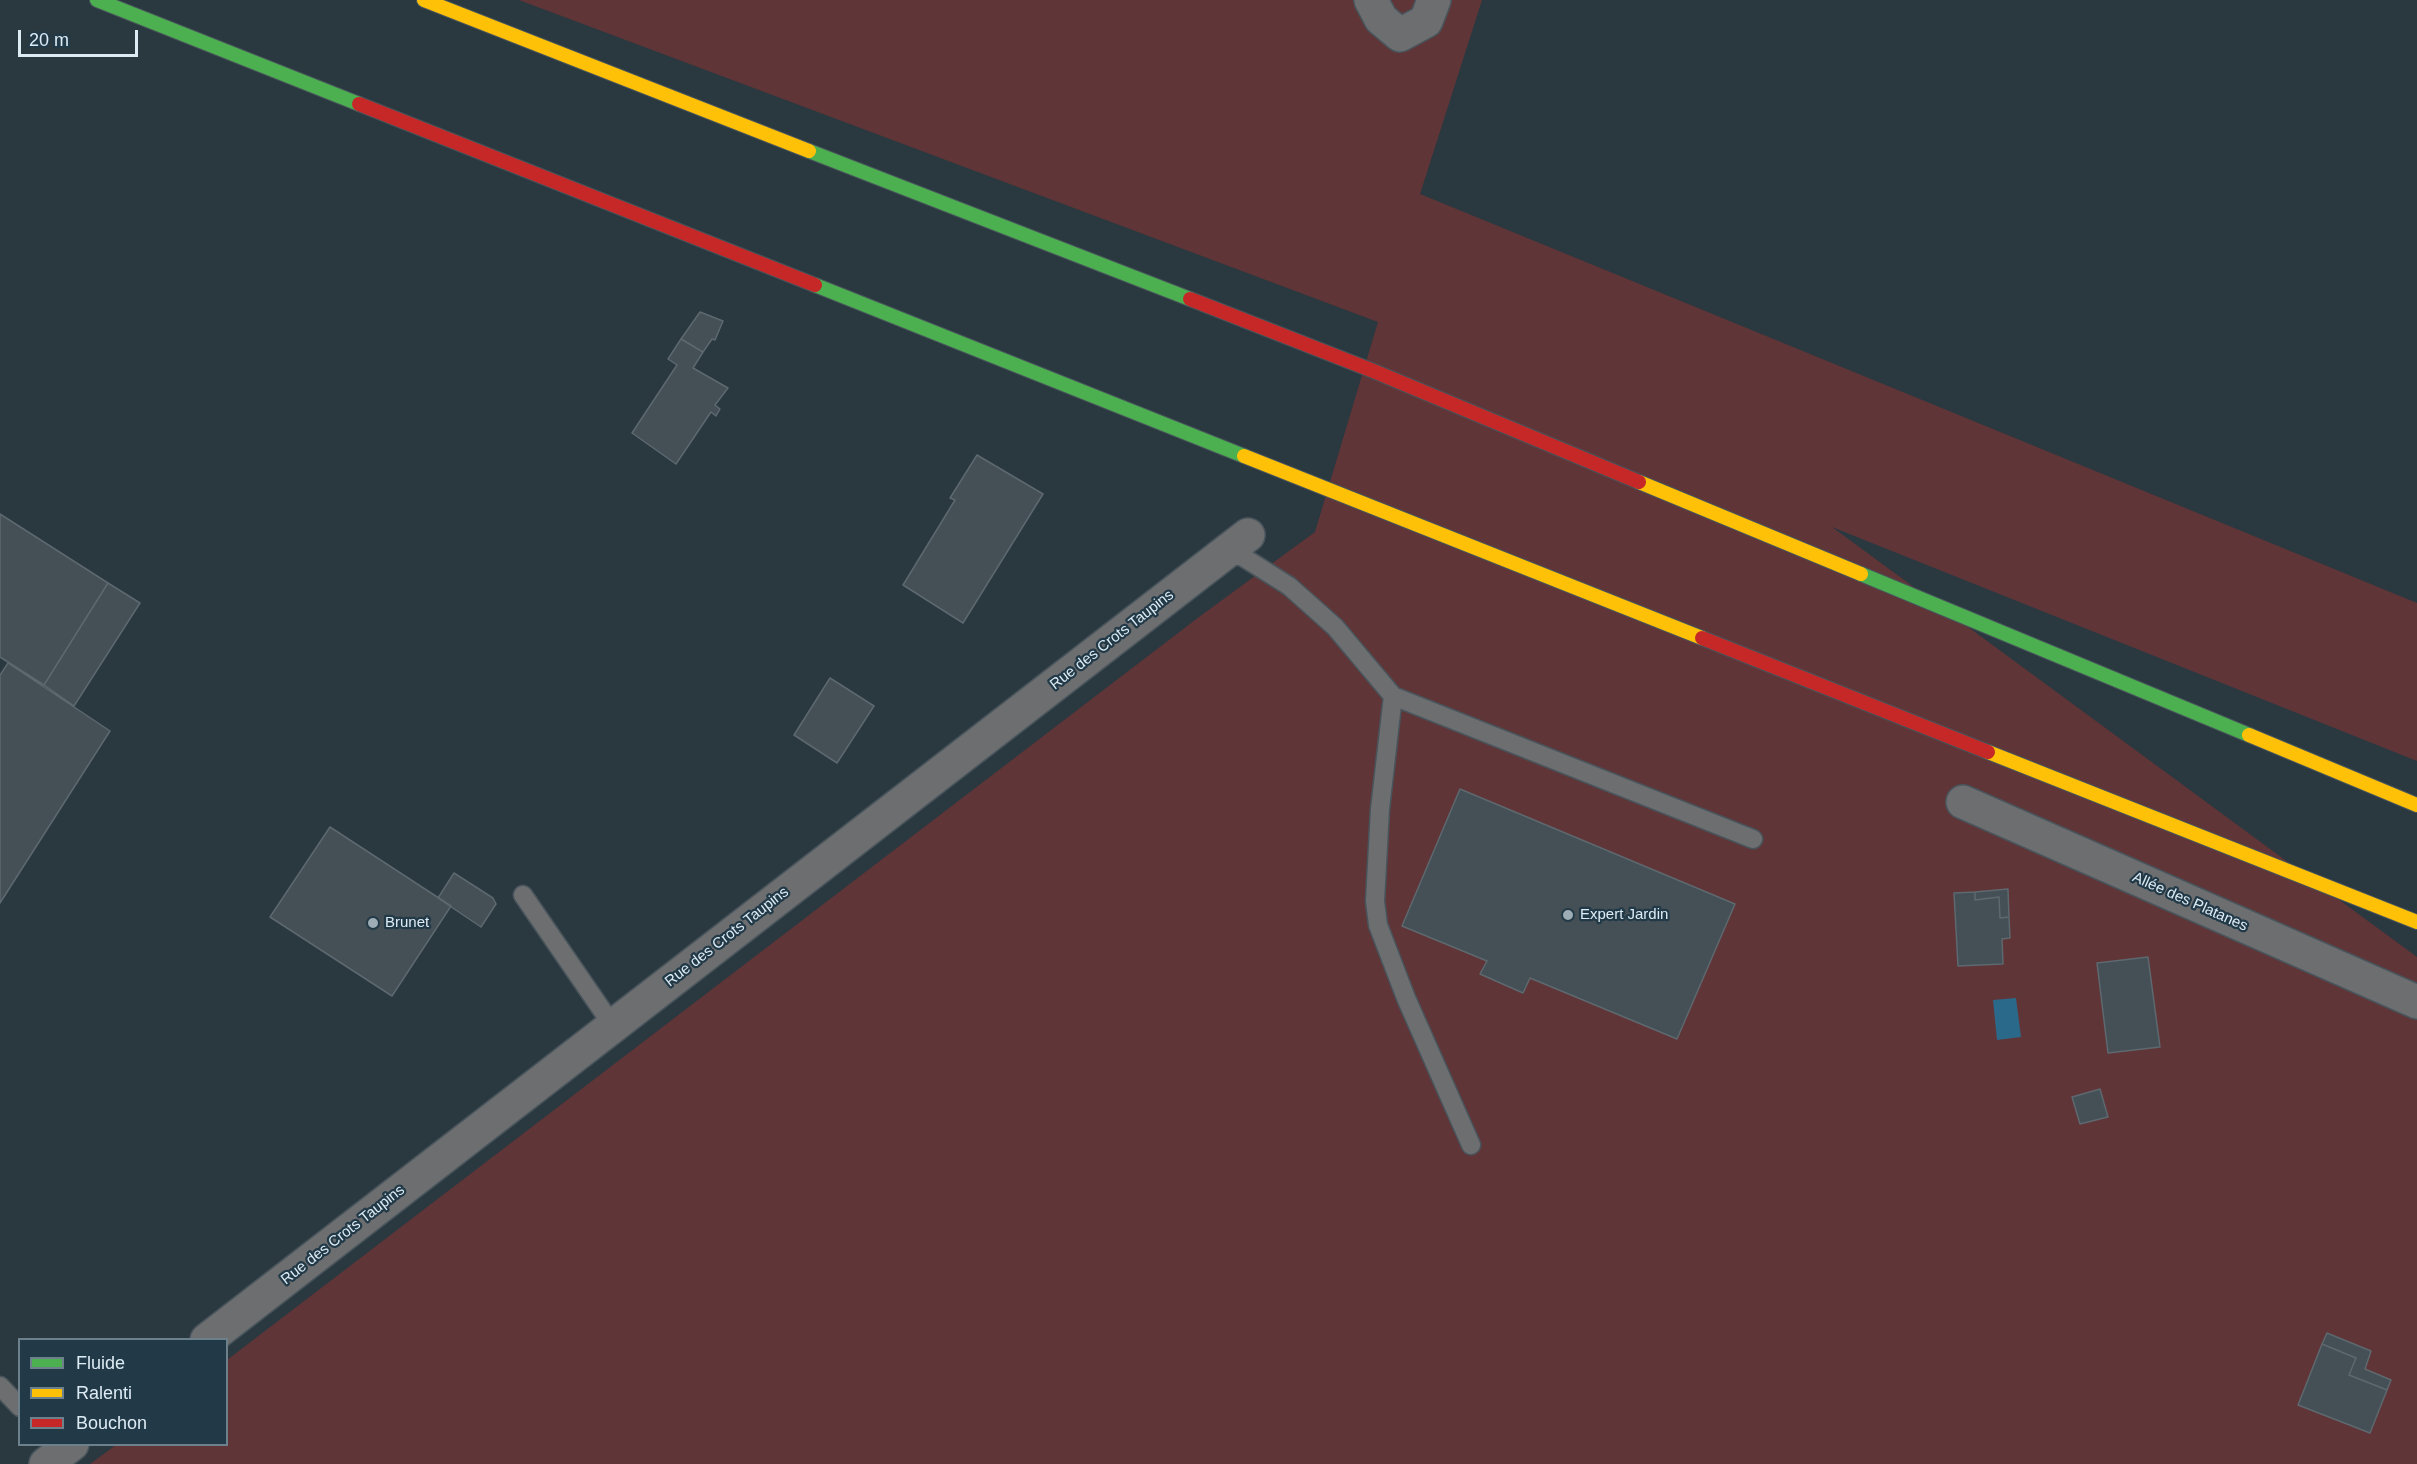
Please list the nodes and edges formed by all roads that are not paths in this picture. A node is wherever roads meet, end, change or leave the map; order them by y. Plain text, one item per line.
1 (97, 0) edge
2 (424, 0) edge
3 (1371, 0) edge
4 (1434, 0) edge
5 (1236, 544) joint
6 (1392, 696) junction
7 (1963, 802) dead end
8 (2417, 805) edge
9 (1753, 839) dead end
10 (523, 895) dead end
11 (2417, 922) edge
12 (2417, 1002) edge
13 (613, 1026) junction
14 (1471, 1145) dead end
15 (210, 1338) edge
16 (0, 1386) edge
17 (18, 1405) edge

1 - 11 main road
2 - 8 main road
3 - 4 street
5 - 6 lane
5 - 13 street, Rue des Crots Taupins
6 - 9 lane
6 - 14 lane
7 - 12 street, Allée des Platanes
10 - 13 lane
13 - 15 street, Rue des Crots Taupins
16 - 17 lane

